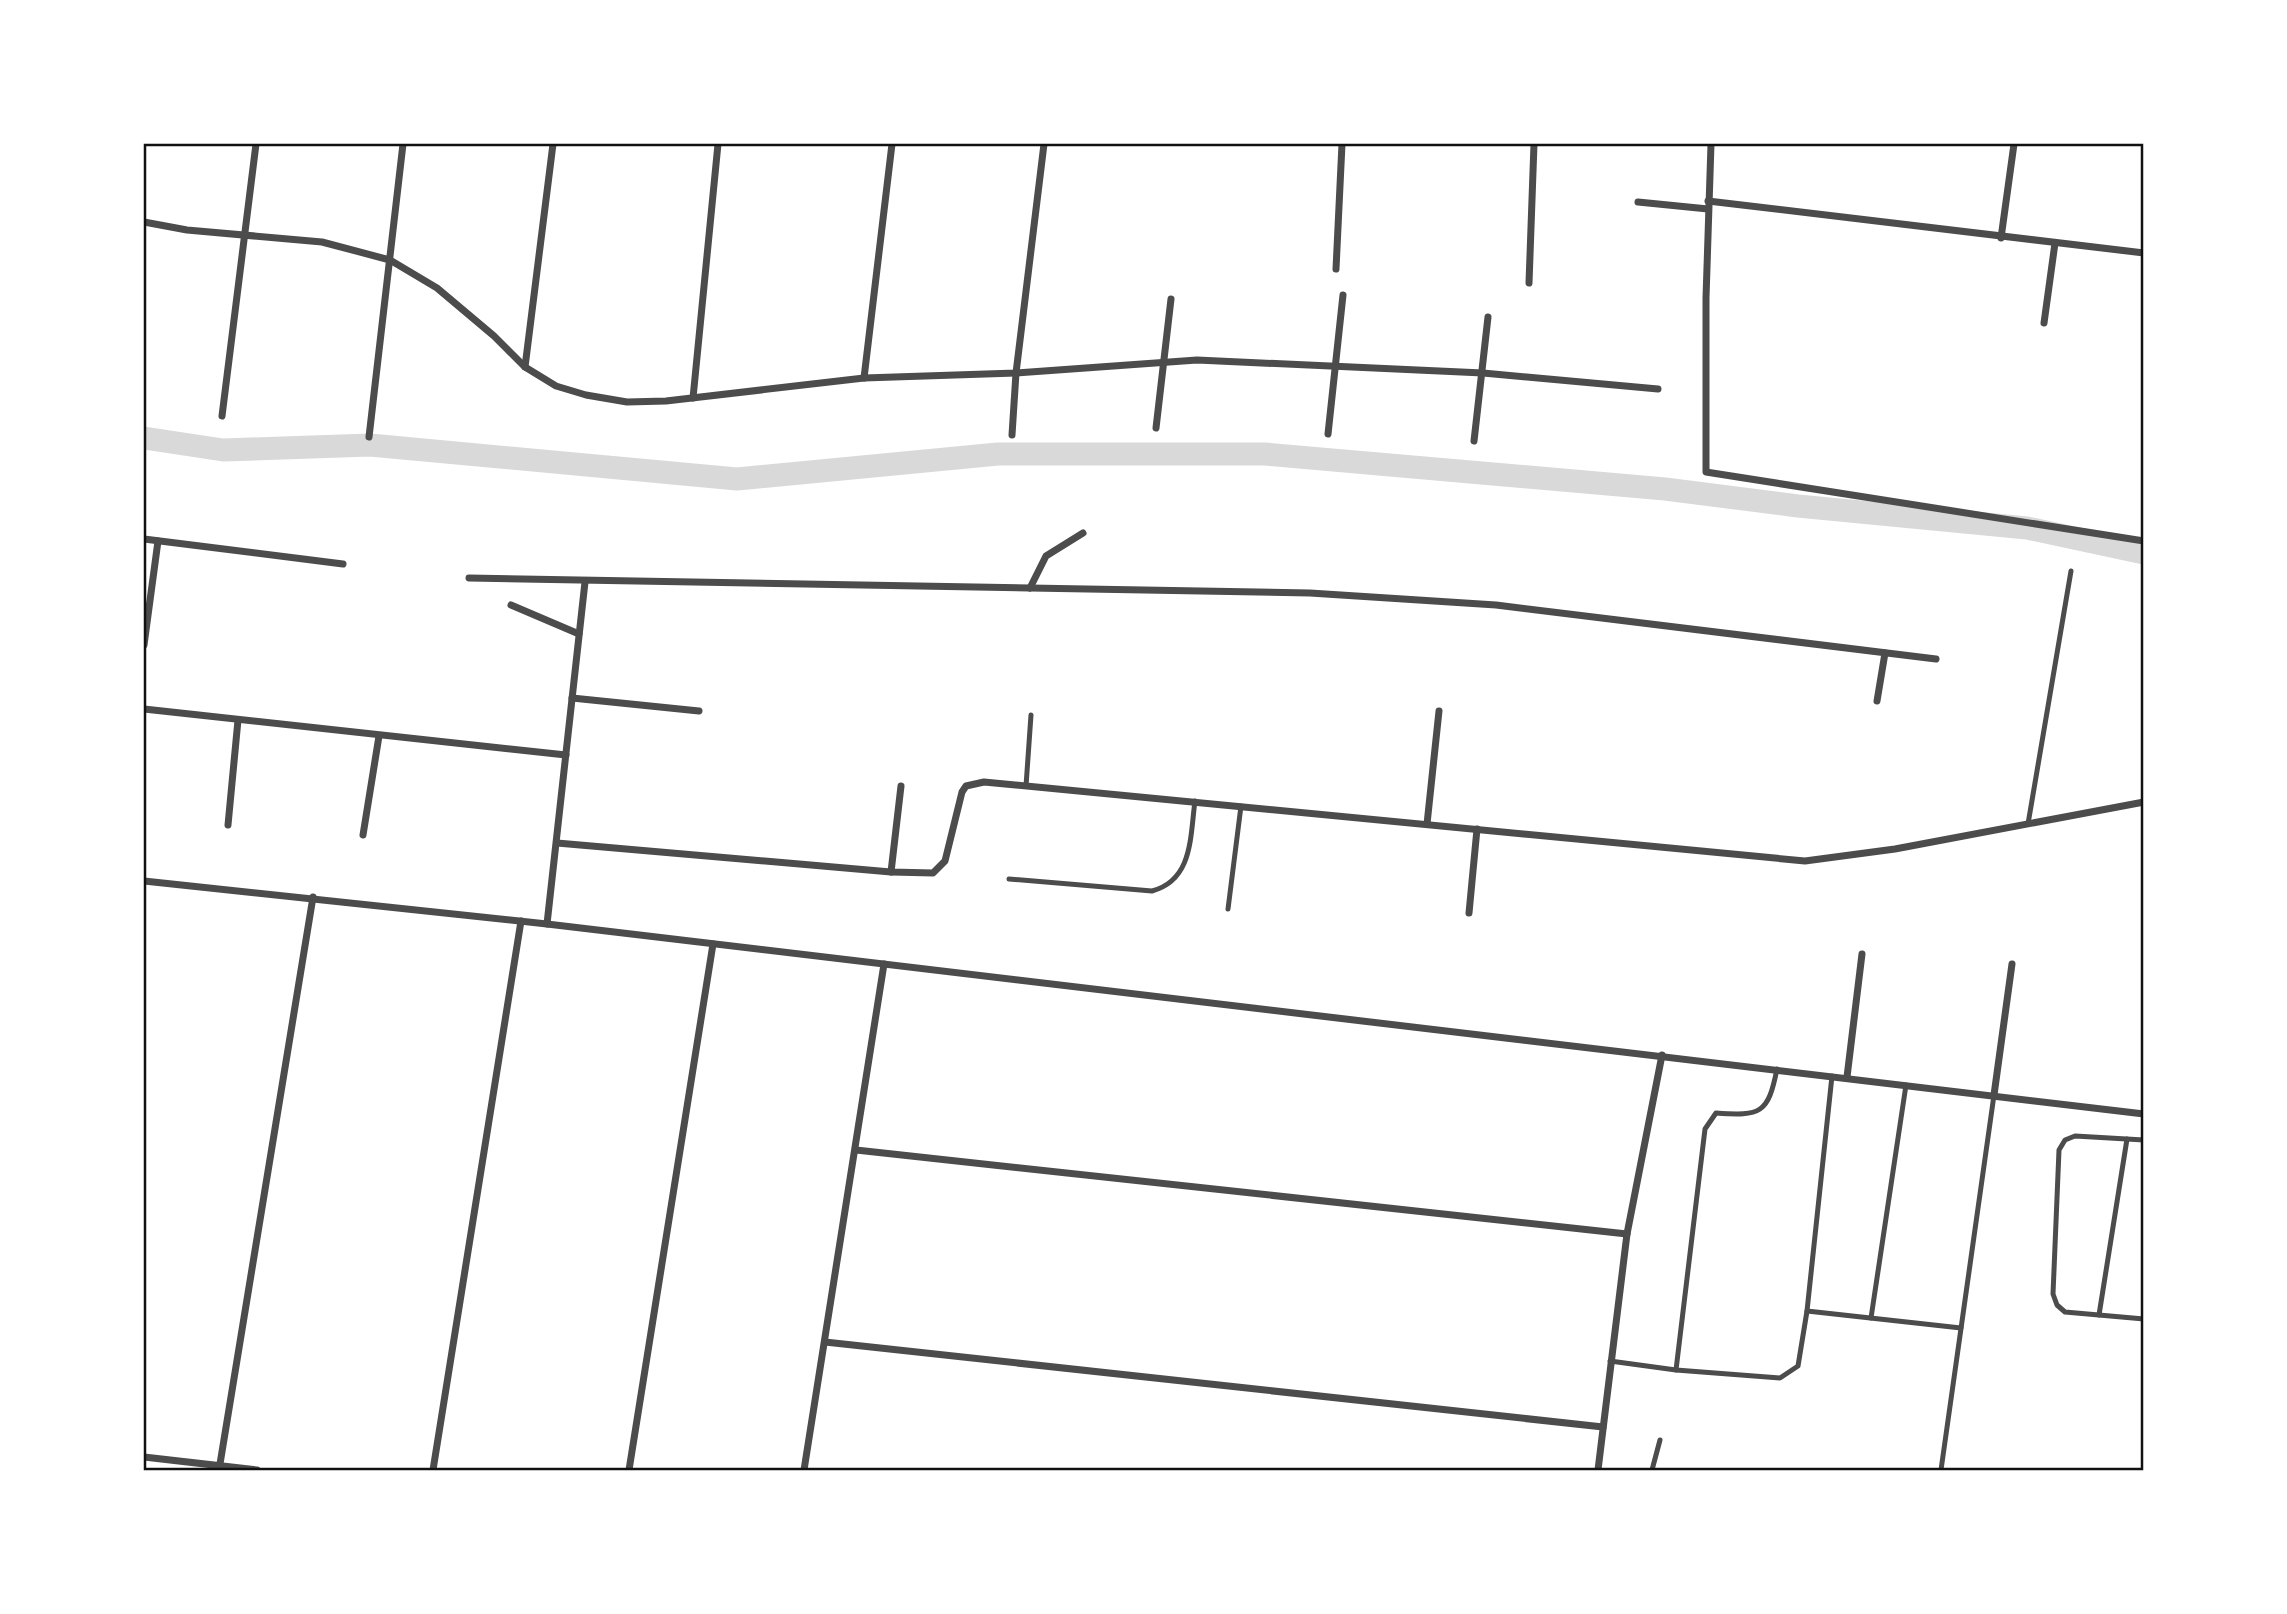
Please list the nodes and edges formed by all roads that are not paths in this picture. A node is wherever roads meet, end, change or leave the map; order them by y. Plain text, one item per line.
1 (256, 144) edge
2 (403, 144) edge
3 (553, 144) edge
4 (718, 144) edge
5 (892, 144) edge
6 (1044, 144) edge
7 (1342, 144) edge
8 (1534, 144) edge
9 (1711, 144) edge
10 (2014, 144) edge
11 (1638, 202) dead end
12 (1708, 205) junction
13 (144, 222) edge
14 (246, 233) junction
15 (2001, 237) junction
16 (2055, 243) junction
17 (2144, 253) edge
18 (390, 260) junction
19 (1336, 269) dead end
20 (1529, 282) dead end
21 (1343, 295) dead end
22 (1171, 299) dead end
23 (1488, 317) dead end
24 (2044, 323) dead end
25 (1162, 362) junction
26 (1338, 366) junction
27 (525, 367) junction
28 (1016, 373) junction
29 (1483, 373) junction
30 (864, 378) junction
31 (1658, 389) dead end
32 (693, 398) junction
33 (222, 416) dead end
34 (1156, 428) dead end
35 (1328, 434) dead end
36 (1012, 435) dead end
37 (369, 437) dead end
38 (1474, 441) dead end
39 (1083, 533) dead end
40 (144, 539) edge
41 (158, 541) junction
42 (2144, 541) edge
43 (343, 564) dead end
44 (2070, 571) dead end
45 (470, 578) dead end
46 (585, 582) junction
47 (1030, 587) junction
48 (511, 605) dead end
49 (579, 634) junction
50 (144, 645) edge
51 (1885, 653) junction
52 (1936, 659) dead end
53 (572, 698) junction
54 (1877, 701) dead end
55 (144, 709) edge
56 (699, 711) dead end
57 (1438, 711) dead end
58 (1031, 715) dead end
59 (238, 720) junction
60 (379, 736) junction
61 (566, 755) junction
62 (901, 786) dead end
63 (1026, 786) junction
64 (1195, 802) junction
65 (2144, 802) edge
66 (1241, 806) junction
67 (1427, 824) junction
68 (2028, 824) junction
69 (228, 825) dead end
70 (1477, 829) junction
71 (363, 835) dead end
72 (557, 843) junction
73 (891, 872) junction
74 (1010, 878) dead end
75 (144, 881) edge
76 (313, 897) junction
77 (1228, 909) dead end
78 (1469, 913) dead end
79 (521, 921) junction
80 (547, 924) junction
81 (713, 944) junction
82 (1862, 954) dead end
83 (884, 964) junction
84 (2012, 964) dead end
85 (1662, 1055) junction
86 (1777, 1069) junction
87 (1832, 1076) junction
88 (1847, 1077) junction
89 (1906, 1085) junction
90 (1994, 1096) junction
91 (2144, 1114) edge
92 (2127, 1139) junction
93 (2144, 1140) edge
94 (856, 1150) junction
95 (1627, 1234) junction
96 (1807, 1311) junction
97 (2099, 1315) junction
98 (1871, 1318) junction
99 (2144, 1319) edge
100 (1961, 1328) junction
101 (825, 1342) junction
102 (1610, 1361) junction
103 (1676, 1370) junction
104 (1603, 1427) junction
105 (1660, 1440) dead end
106 (144, 1457) edge
107 (220, 1468) edge
108 (257, 1471) edge
109 (433, 1471) edge
110 (629, 1471) edge
111 (804, 1471) edge
112 (1598, 1471) edge
113 (1652, 1471) edge
114 (1941, 1471) edge

1 - 14 street
2 - 18 street
3 - 27 street
4 - 32 street
5 - 30 street
6 - 28 street
7 - 19 street
8 - 20 street
9 - 12 street
10 - 15 street
11 - 12 street
12 - 15 street
12 - 42 street
13 - 14 street
14 - 18 street
14 - 33 street
15 - 16 street
16 - 17 street
16 - 24 street
18 - 27 street
18 - 37 street
21 - 26 street
22 - 25 street
23 - 29 street
25 - 26 street
25 - 28 street
25 - 34 street
26 - 29 street
26 - 35 street
27 - 32 street
28 - 30 street
28 - 36 street
29 - 31 street
29 - 38 street
30 - 32 street
39 - 47 street
40 - 41 street
41 - 43 street
41 - 50 street
44 - 68 lane
45 - 46 street
46 - 47 street
46 - 49 street
47 - 51 street
48 - 49 street
49 - 53 street
51 - 52 street
51 - 54 street
53 - 56 street
53 - 61 street
55 - 59 street
57 - 67 street
58 - 63 lane
59 - 60 street
59 - 69 street
60 - 61 street
60 - 71 street
61 - 72 street
62 - 73 street
63 - 64 street
63 - 73 street
64 - 66 street
64 - 74 lane
65 - 68 street
66 - 67 street
66 - 77 lane
67 - 70 street
68 - 70 street
70 - 78 street
72 - 73 street
72 - 80 street
75 - 76 street
76 - 79 street
76 - 107 street
79 - 80 street
79 - 109 street
80 - 81 street
81 - 83 street
81 - 110 street
82 - 88 street
83 - 85 street
83 - 94 street
84 - 90 street
85 - 86 street
85 - 95 street
86 - 87 street
86 - 103 lane
87 - 88 street
87 - 96 lane
88 - 89 street
89 - 90 street
89 - 98 lane
90 - 91 street
90 - 100 lane
92 - 93 lane
92 - 97 lane
92 - 97 lane
94 - 95 street
94 - 101 street
95 - 102 street
96 - 98 lane
96 - 103 lane
97 - 99 lane
98 - 100 lane
100 - 114 lane
101 - 104 street
101 - 111 street
102 - 103 lane
102 - 104 street
104 - 112 street
105 - 113 lane
106 - 107 street
107 - 108 street

